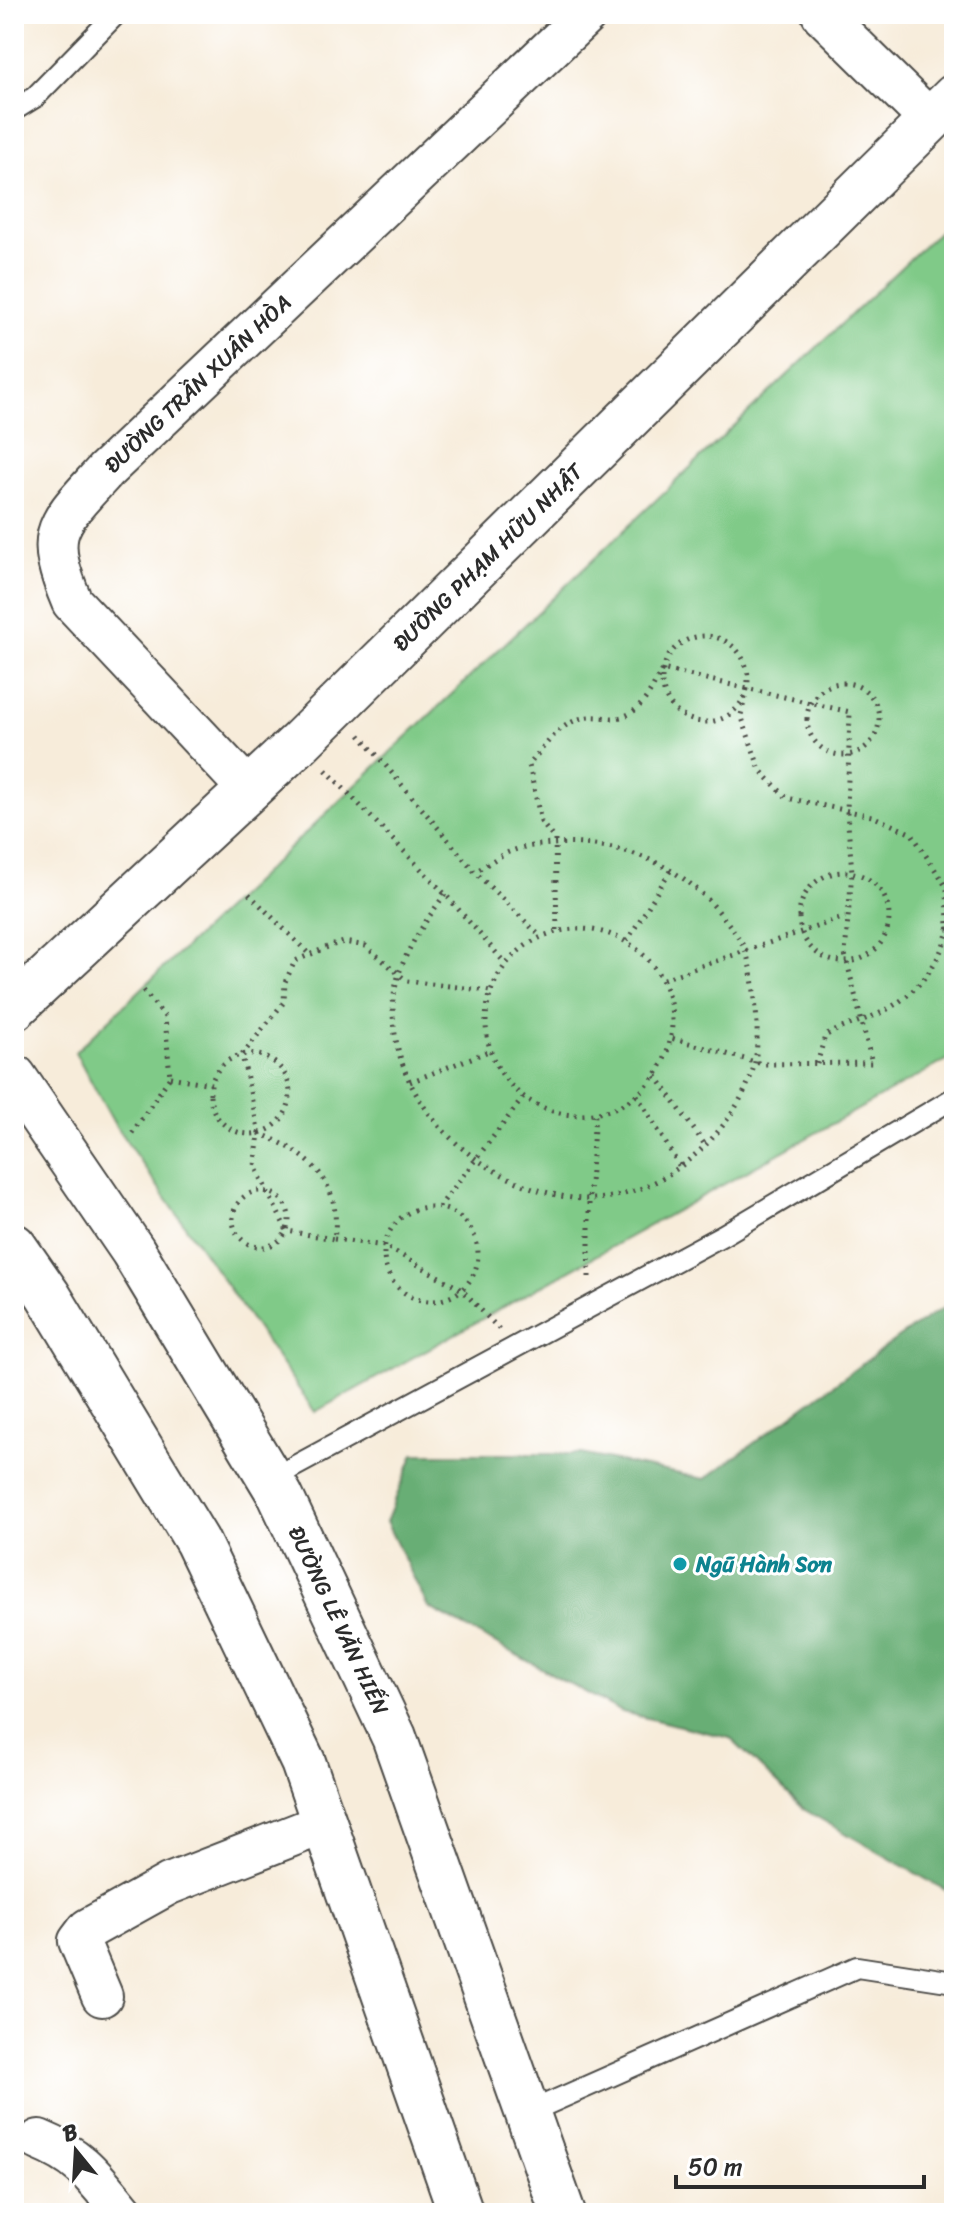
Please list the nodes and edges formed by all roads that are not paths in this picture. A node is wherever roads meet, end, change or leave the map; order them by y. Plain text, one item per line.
1 (116, 14) edge
2 (587, 14) edge
3 (822, 14) edge
4 (942, 108) edge
5 (14, 110) edge
6 (248, 789) junction
7 (14, 1008) edge
8 (14, 1077) edge
9 (954, 1098) edge
10 (14, 1246) edge
11 (271, 1479) junction
12 (325, 1823) junction
13 (954, 1982) edge
14 (102, 1996) dead end
15 (527, 2113) junction
16 (39, 2140) dead end
17 (124, 2213) edge
18 (461, 2213) edge
19 (563, 2213) edge

1 - 5 lane
2 - 6 street, ĐƯỜNG TRẦN XUÂN HÒA
3 - 4 street
4 - 6 main road, ĐƯỜNG PHẠM HỮU NHẬT
6 - 7 main road, ĐƯỜNG PHẠM HỮU NHẬT
8 - 11 main road, ĐƯỜNG LÊ VĂN HIẾN
9 - 11 lane
10 - 12 main road
11 - 15 main road, ĐƯỜNG LÊ VĂN HIẾN
12 - 14 street
12 - 18 main road
13 - 15 lane
15 - 19 main road, ĐƯỜNG LÊ VĂN HIẾN
16 - 17 street

